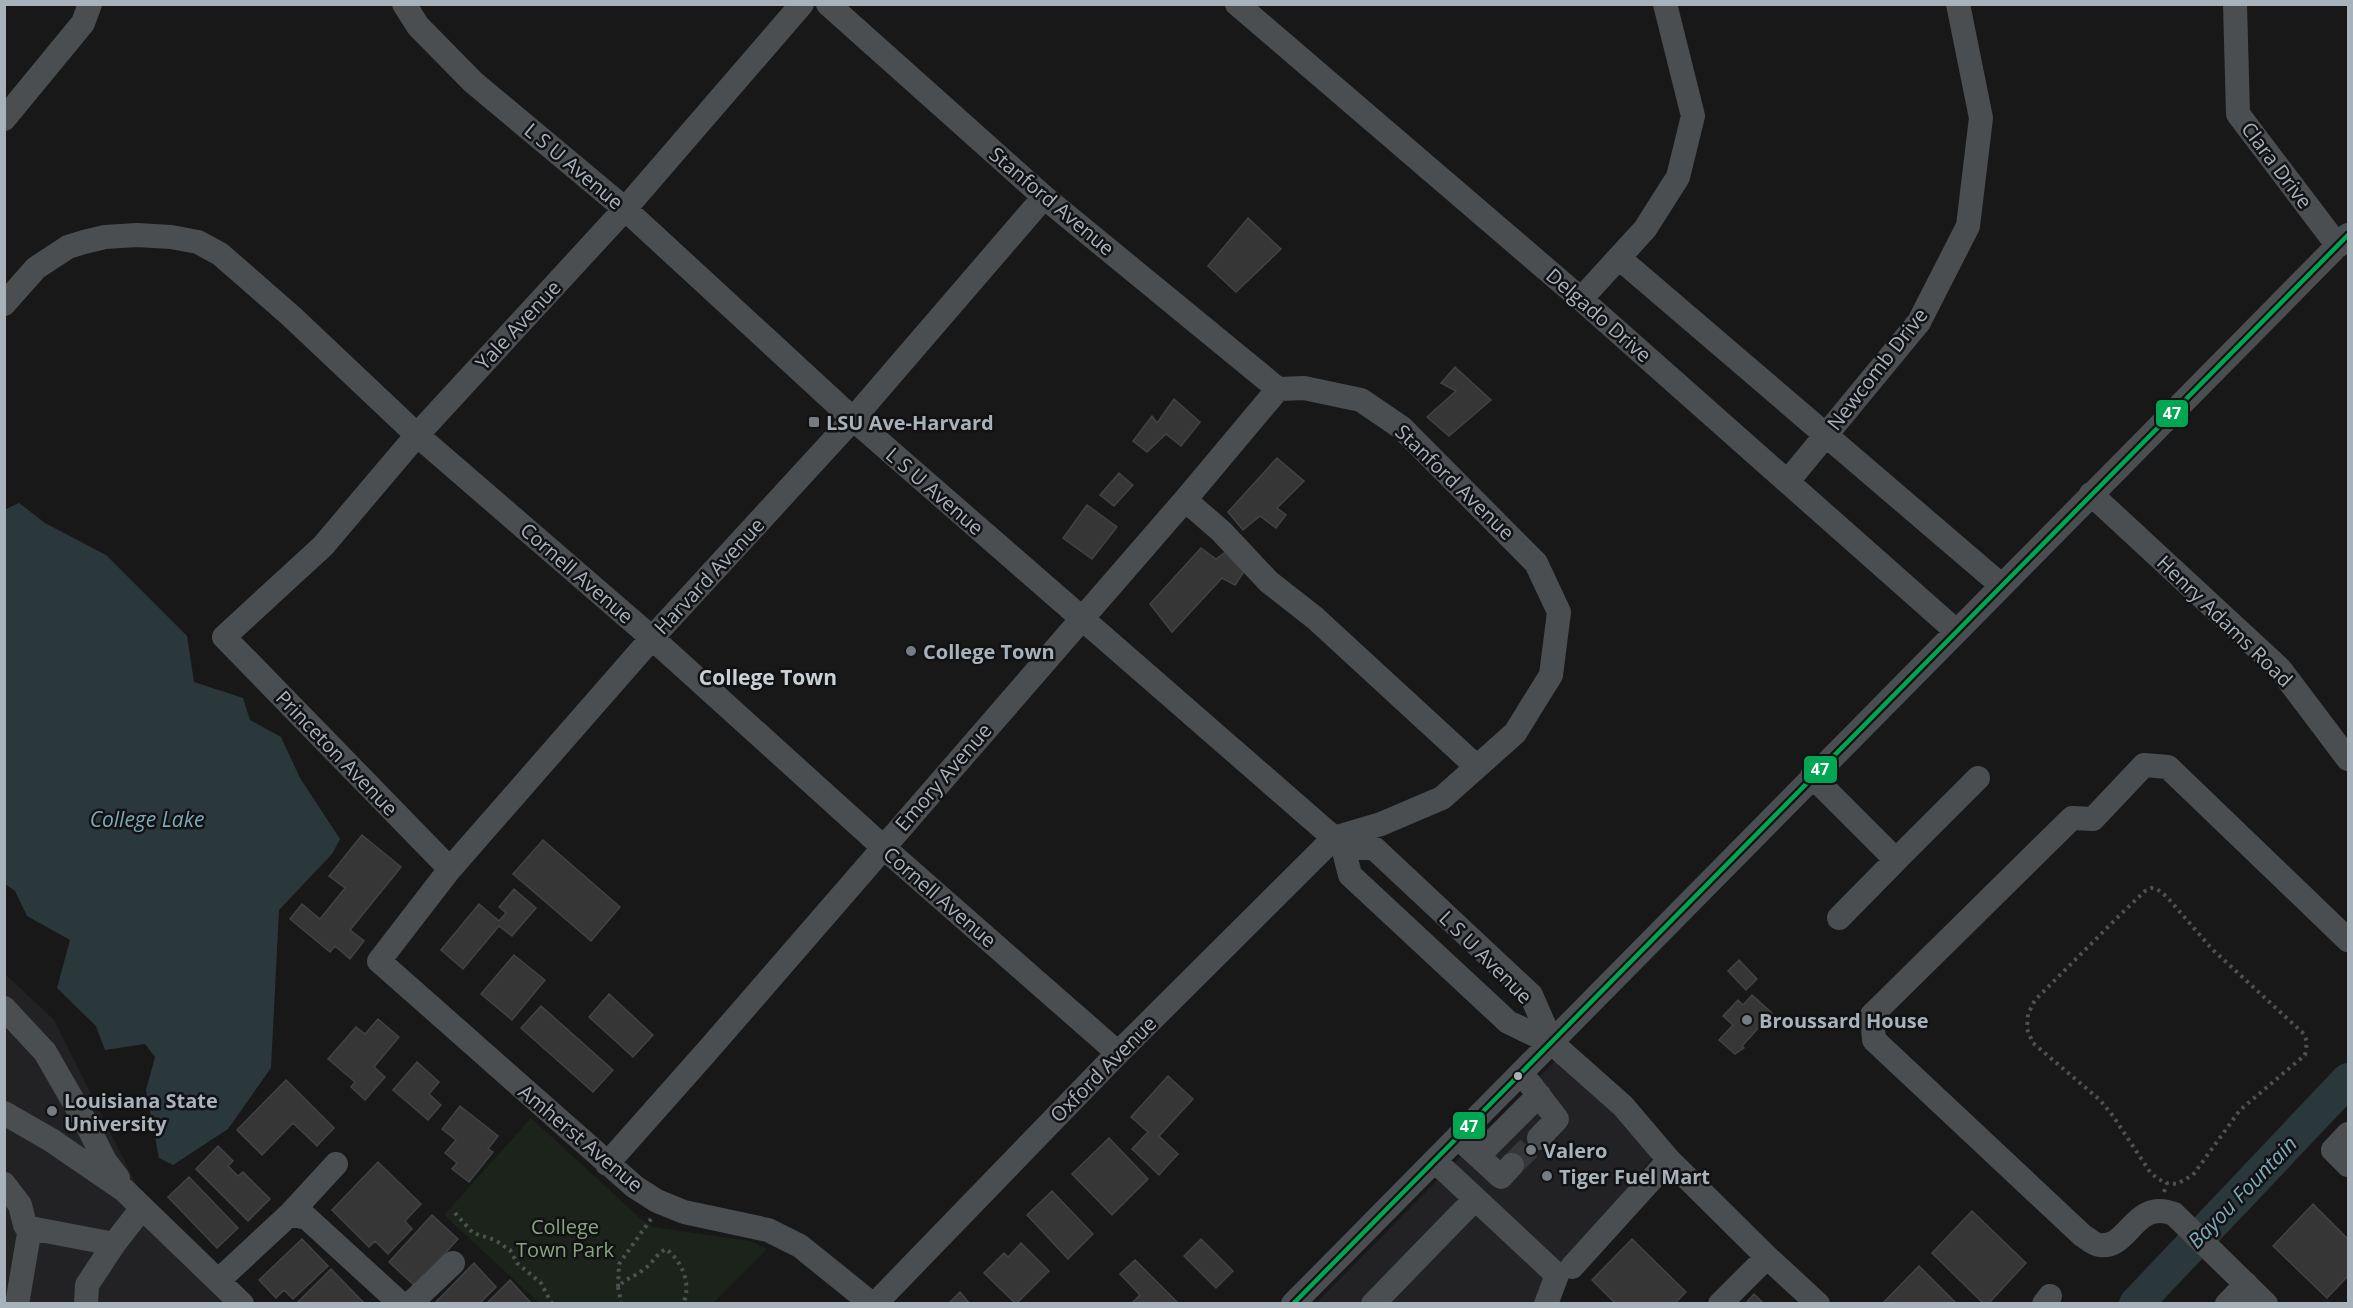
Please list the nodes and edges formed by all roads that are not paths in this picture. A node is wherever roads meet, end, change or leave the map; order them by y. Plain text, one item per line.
1 (90, 4) edge
2 (404, 4) edge
3 (802, 4) edge
4 (828, 4) edge
5 (1237, 4) edge
6 (1665, 4) edge
7 (1958, 4) edge
8 (2235, 4) edge
9 (4, 119) edge
10 (1044, 197) junction
11 (625, 209) junction
12 (2343, 240) edge
13 (1619, 258) junction
14 (1581, 299) junction
15 (4, 304) edge
16 (1278, 389) junction
17 (854, 419) junction
18 (417, 435) junction
19 (1825, 436) junction
20 (1788, 481) junction
21 (2091, 494) junction
22 (1185, 500) junction
23 (2001, 585) junction
24 (1080, 618) junction
25 (1956, 631) junction
26 (224, 637) joint
27 (652, 638) junction
28 (2349, 759) edge
29 (1477, 767) junction
30 (1812, 776) junction
31 (1978, 778) dead end
32 (1339, 843) junction
33 (883, 847) junction
34 (1896, 860) junction
35 (450, 869) junction
36 (1839, 918) dead end
37 (2349, 940) edge
38 (379, 961) joint
39 (4, 1008) edge
40 (1552, 1042) junction
41 (1118, 1053) junction
42 (1522, 1073) junction
43 (1539, 1095) junction
44 (4, 1113) edge
45 (2349, 1134) edge
46 (1458, 1137) junction
47 (1539, 1137) tunnel mouth
48 (1478, 1156) junction
49 (1669, 1160) junction
50 (1435, 1161) junction
51 (336, 1164) dead end
52 (607, 1164) junction
53 (1512, 1165) tunnel mouth
54 (2349, 1165) edge
55 (4, 1184) edge
56 (1475, 1199) junction
57 (142, 1208) junction
58 (290, 1214) junction
59 (30, 1228) junction
60 (114, 1244) junction
61 (1767, 1257) junction
62 (453, 1263) dead end
63 (1572, 1267) dead end
64 (219, 1280) junction
65 (1396, 1280) junction
66 (2246, 1284) junction
67 (17, 1304) edge
68 (86, 1304) edge
69 (242, 1304) edge
70 (401, 1304) edge
71 (410, 1304) edge
72 (873, 1304) edge
73 (1293, 1304) edge
74 (1373, 1304) edge
75 (1388, 1304) edge
76 (1546, 1304) edge
77 (1720, 1304) edge
78 (1818, 1304) edge
79 (2227, 1304) edge
80 (2266, 1304) edge

1 - 9 street
2 - 11 street, L S U Avenue
3 - 11 street, Yale Avenue
4 - 10 street, Stanford Avenue
5 - 14 street, Delgado Drive
6 - 13 street
7 - 19 street, Newcomb Drive
8 - 12 street, Clara Drive
10 - 16 street, Stanford Avenue
10 - 17 street, Harvard Avenue
11 - 17 street, L S U Avenue
11 - 18 street, Yale Avenue
12 - 21 street
13 - 14 street
13 - 19 street
14 - 20 street, Delgado Drive
15 - 18 street, Cornell Avenue
16 - 22 street, Emory Avenue
16 - 29 street, Stanford Avenue
17 - 24 street, L S U Avenue
17 - 27 street, Harvard Avenue
18 - 26 street, Yale Avenue
18 - 27 street, Cornell Avenue
19 - 20 street, Newcomb Drive
19 - 23 street
20 - 25 street, Delgado Drive
21 - 23 street
21 - 28 street, Henry Adams Road
22 - 24 street, Emory Avenue
22 - 29 street
23 - 25 street
24 - 32 street, L S U Avenue
24 - 33 street, Emory Avenue
25 - 30 street
26 - 35 street, Princeton Avenue
27 - 33 street, Cornell Avenue
27 - 35 street, Harvard Avenue
29 - 32 street, Stanford Avenue
30 - 34 street
30 - 40 street
31 - 34 street
32 - 40 street, L S U Avenue
32 - 40 street, L S U Avenue
32 - 41 street, Oxford Avenue
33 - 41 street, Cornell Avenue
33 - 52 street, Emory Avenue
34 - 36 street
35 - 38 street, Harvard Avenue
37 - 66 street
38 - 52 street, Amherst Avenue
39 - 57 street
40 - 42 street
40 - 49 street
41 - 72 street, Oxford Avenue
42 - 43 street
42 - 46 street
43 - 47 street
43 - 48 street
44 - 57 street
45 - 54 street
46 - 48 street
46 - 50 street
48 - 53 street
49 - 61 street
49 - 63 street
50 - 56 street
50 - 73 street
51 - 58 street
52 - 72 street, Amherst Avenue
55 - 59 street
56 - 65 street
56 - 76 street
57 - 60 street
57 - 64 street
58 - 64 street
58 - 70 street
59 - 60 street
59 - 67 street
60 - 68 street
61 - 77 street
61 - 78 street
62 - 71 street
64 - 69 street
65 - 74 street
65 - 75 street
66 - 79 street
66 - 80 street

